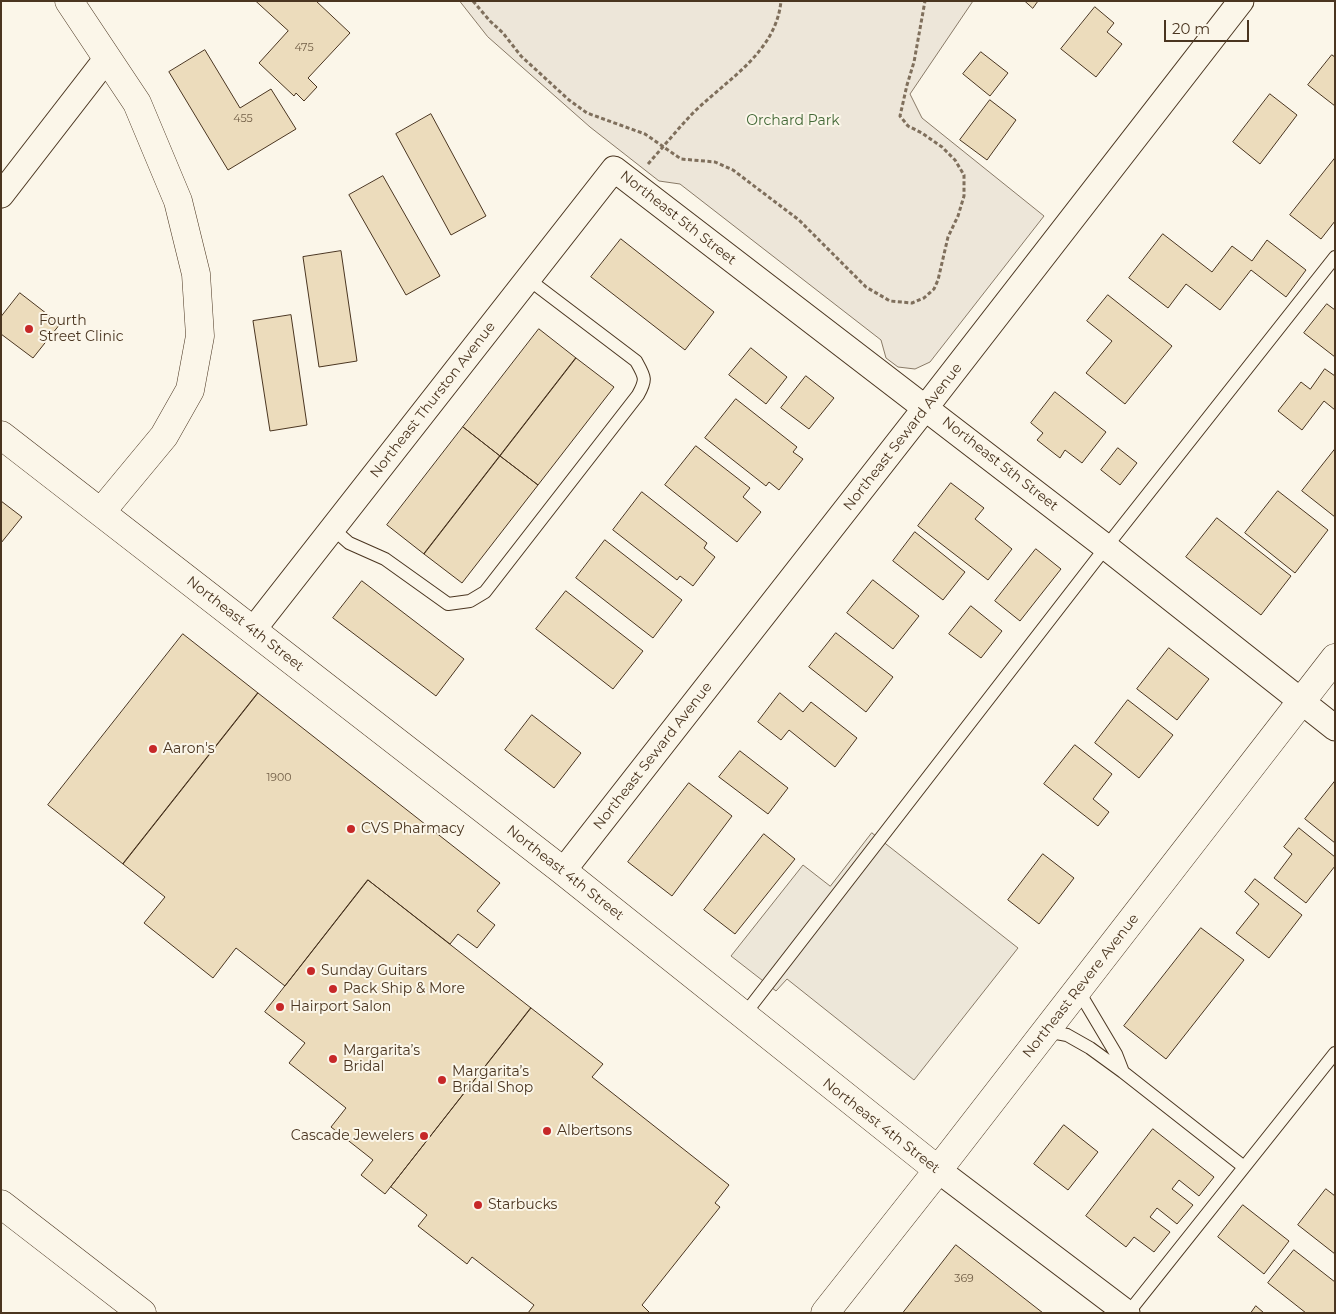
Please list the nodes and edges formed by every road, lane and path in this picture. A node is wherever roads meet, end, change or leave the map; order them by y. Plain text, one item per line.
1 (68, 1) edge
2 (473, 1) edge
3 (781, 1) edge
4 (925, 1) edge
5 (1241, 1) edge
6 (107, 58) junction
7 (664, 147) junction
8 (623, 176) junction
9 (1, 195) edge
10 (1335, 257) edge
11 (528, 279) junction
12 (926, 407) junction
13 (1, 435) edge
14 (101, 512) junction
15 (333, 529) junction
16 (1106, 547) junction
17 (252, 630) junction
18 (1335, 658) edge
19 (1301, 701) junction
20 (1335, 728) edge
21 (563, 870) junction
22 (1078, 990) junction
23 (744, 1015) junction
24 (1046, 1030) junction
25 (1335, 1053) edge
26 (1123, 1072) junction
27 (1244, 1167) junction
28 (938, 1170) junction
29 (1, 1204) edge
30 (142, 1313) edge
31 (825, 1313) edge
32 (1128, 1313) edge

1 - 6 street
2 - 7 path
3 - 7 path
4 - 7 path
5 - 12 street, Northeast Seward Avenue
6 - 9 street
6 - 14 street
7 - 8 path
8 - 11 street, Northeast Thurston Avenue
8 - 12 street, Northeast 5th Street
10 - 16 lane
11 - 15 street, Northeast Thurston Avenue
11 - 15 lane
12 - 16 street, Northeast 5th Street
12 - 21 street, Northeast Seward Avenue
13 - 14 street, Northeast 4th Street
14 - 17 street, Northeast 4th Street
15 - 17 street, Northeast Thurston Avenue
16 - 19 street, Northeast 5th Street
16 - 23 lane
17 - 21 street, Northeast 4th Street
18 - 19 street, Northeast Revere Avenue
19 - 20 street, Northeast 5th Street
19 - 22 street, Northeast Revere Avenue
21 - 23 street, Northeast 4th Street
22 - 24 street, Northeast Revere Avenue
22 - 26 lane
23 - 28 street, Northeast 4th Street
24 - 26 lane
24 - 28 street, Northeast Revere Avenue
25 - 27 lane
26 - 27 lane
27 - 32 lane
28 - 31 street, Northeast Revere Avenue
28 - 32 street, Northeast 4th Street
29 - 30 street

